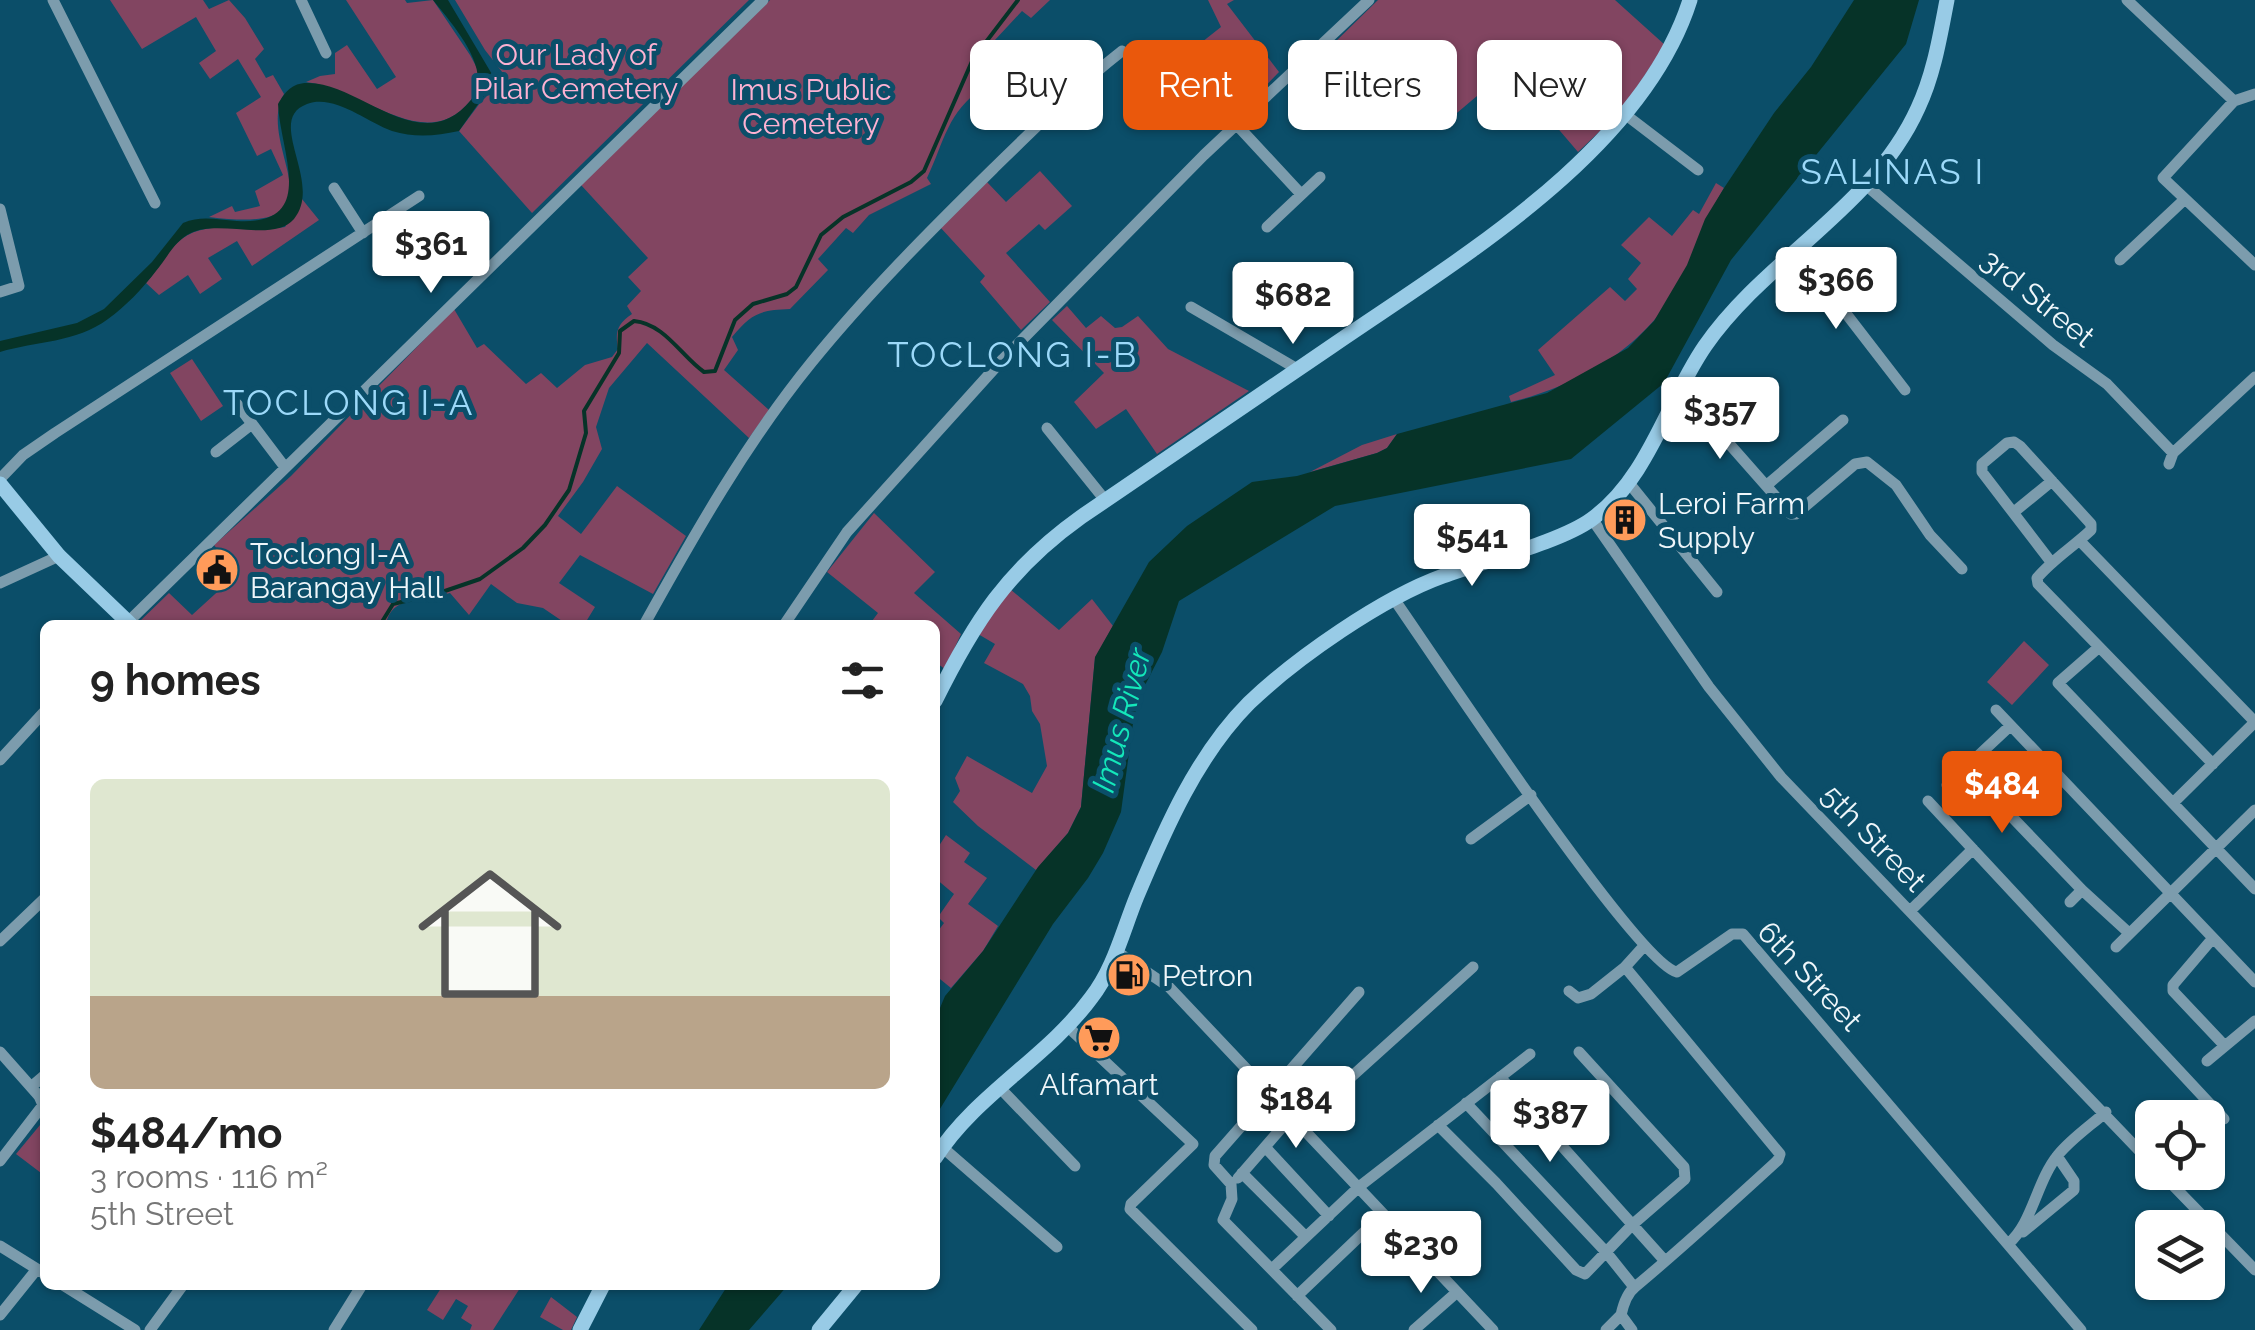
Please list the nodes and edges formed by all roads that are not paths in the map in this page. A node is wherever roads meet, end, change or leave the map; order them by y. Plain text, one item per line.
1 (53, 0) edge
2 (301, 0) edge
3 (763, 0) edge
4 (1369, 0) edge
5 (1690, 0) edge
6 (1947, 0) edge
7 (2127, 0) edge
8 (1122, 51) dead end
9 (326, 53) dead end
10 (1268, 94) edge
11 (2255, 94) edge
12 (2234, 101) junction
13 (1626, 116) junction
14 (1230, 130) edge
15 (1242, 130) edge
16 (1698, 170) dead end
17 (1320, 177) dead end
18 (1867, 186) junction
19 (334, 188) dead end
20 (1300, 193) junction
21 (419, 196) dead end
22 (2185, 199) junction
23 (155, 203) dead end
24 (0, 209) edge
25 (1268, 227) dead end
26 (363, 233) junction
27 (1797, 250) junction
28 (2120, 260) dead end
29 (2255, 266) edge
30 (0, 292) edge
31 (1191, 308) dead end
32 (1299, 370) junction
33 (2255, 377) edge
34 (1680, 388) junction
35 (1905, 390) dead end
36 (237, 404) dead end
37 (1843, 420) dead end
38 (252, 424) junction
39 (1047, 428) dead end
40 (216, 452) dead end
41 (284, 466) junction
42 (2052, 481) junction
43 (0, 482) edge
44 (1629, 482) junction
45 (1767, 485) junction
46 (1105, 500) junction
47 (2014, 512) junction
48 (1592, 520) junction
49 (2080, 541) junction
50 (59, 556) junction
51 (2052, 562) junction
52 (1962, 569) dead end
53 (0, 583) edge
54 (1716, 592) dead end
55 (1394, 599) junction
56 (124, 620) edge
57 (132, 620) edge
58 (647, 620) edge
59 (787, 620) edge
60 (2098, 648) junction
61 (940, 691) edge
62 (1996, 710) dead end
63 (40, 716) edge
64 (2255, 722) edge
65 (2010, 726) junction
66 (0, 760) edge
67 (2213, 764) junction
68 (1966, 768) junction
69 (1948, 785) dead end
70 (1530, 795) junction
71 (1928, 801) dead end
72 (2172, 803) junction
73 (2255, 810) edge
74 (1470, 839) dead end
75 (1972, 848) junction
76 (2215, 848) junction
77 (2255, 889) edge
78 (2082, 890) junction
79 (2170, 892) junction
80 (2070, 902) dead end
81 (40, 903) edge
82 (1910, 911) junction
83 (2129, 932) junction
84 (2213, 938) junction
85 (0, 940) edge
86 (1644, 946) junction
87 (2116, 947) dead end
88 (1116, 952) junction
89 (1473, 967) dead end
90 (1625, 967) junction
91 (2255, 982) edge
92 (1569, 991) dead end
93 (1359, 992) dead end
94 (2255, 1021) edge
95 (1068, 1027) junction
96 (2224, 1045) junction
97 (0, 1052) edge
98 (1579, 1052) dead end
99 (1530, 1054) dead end
100 (2207, 1061) dead end
101 (1500, 1077) junction
102 (40, 1079) edge
103 (32, 1086) junction
104 (999, 1087) junction
105 (1270, 1092) junction
106 (40, 1100) edge
107 (2206, 1100) edge
108 (1466, 1103) junction
109 (40, 1109) edge
110 (2106, 1112) junction
111 (1294, 1121) junction
112 (1438, 1125) junction
113 (2135, 1145) edge
114 (1266, 1148) junction
115 (940, 1151) edge
116 (940, 1153) edge
117 (2058, 1156) junction
118 (0, 1160) edge
119 (1075, 1166) dead end
120 (1242, 1173) junction
121 (1232, 1184) junction
122 (1360, 1186) junction
123 (2177, 1190) edge
124 (1329, 1216) junction
125 (1381, 1216) junction
126 (1632, 1225) junction
127 (2023, 1232) junction
128 (1306, 1237) junction
129 (2008, 1244) junction
130 (0, 1246) edge
131 (1056, 1247) dead end
132 (1606, 1252) junction
133 (1665, 1262) junction
134 (1272, 1269) junction
135 (40, 1270) edge
136 (2255, 1270) edge
137 (40, 1272) edge
138 (1634, 1287) junction
139 (71, 1290) edge
140 (178, 1290) edge
141 (359, 1290) edge
142 (600, 1290) edge
143 (852, 1290) edge
144 (1456, 1293) junction
145 (1297, 1296) junction
146 (0, 1315) edge
147 (1621, 1315) junction
148 (826, 1327) edge
149 (135, 1330) edge
150 (150, 1330) edge
151 (334, 1330) edge
152 (580, 1330) edge
153 (1252, 1330) edge
154 (1331, 1330) edge
155 (1414, 1330) edge
156 (1492, 1330) edge
157 (1606, 1330) edge
158 (1632, 1330) edge
159 (2081, 1330) edge

1 - 23 street
2 - 9 street
3 - 41 street
4 - 10 street
5 - 13 main road
6 - 18 main road
7 - 12 street
8 - 58 street
11 - 12 street
12 - 22 street
13 - 16 street
13 - 32 main road
14 - 59 street
15 - 20 street
17 - 20 street
18 - 27 main road
18 - 33 street, 3rd Street
19 - 26 street
20 - 25 street
21 - 26 street
22 - 28 street
22 - 29 street
24 - 30 street
26 - 43 street
27 - 34 main road
27 - 35 street
31 - 32 street
32 - 46 main road
34 - 44 main road
34 - 45 street
36 - 38 street
37 - 45 street
38 - 40 street
38 - 41 street
39 - 46 street
41 - 57 street
42 - 47 street
42 - 47 street
42 - 49 street
43 - 50 main road
44 - 48 main road
44 - 54 street
45 - 52 street
46 - 61 main road
47 - 51 street
48 - 55 main road
48 - 82 street, 5th Street
49 - 51 street
49 - 64 street
50 - 53 street
50 - 56 main road
51 - 60 street
55 - 70 street, 6th Street
55 - 88 main road
60 - 67 street
60 - 72 street
62 - 65 street
63 - 66 street
64 - 67 street
65 - 68 street
65 - 79 street
67 - 72 street
68 - 69 street
68 - 78 street
70 - 74 street
70 - 86 street, 6th Street
71 - 75 street
72 - 76 street
73 - 76 street
75 - 82 street
75 - 107 street
76 - 77 street
76 - 79 street
78 - 80 street
78 - 83 street
79 - 83 street
79 - 84 street
81 - 85 street
82 - 110 street, 5th Street
83 - 87 street
84 - 91 street
84 - 96 street
86 - 90 street
86 - 129 street, 6th Street
88 - 95 main road
88 - 105 street
89 - 111 street
90 - 92 street
90 - 133 street
93 - 105 street
94 - 96 street
95 - 104 main road
95 - 153 street
96 - 100 street
97 - 103 street
98 - 126 street
99 - 101 street
101 - 108 street
101 - 126 street
102 - 103 street
103 - 106 street
104 - 115 main road
104 - 119 street
105 - 111 street
105 - 121 street
108 - 112 street
108 - 132 street
109 - 118 street
110 - 113 street, 5th Street
110 - 117 street
111 - 114 street
111 - 122 street
112 - 122 street
112 - 132 street
114 - 120 street
114 - 124 street
116 - 131 street
117 - 127 street
117 - 127 street
120 - 121 street
120 - 128 street
121 - 134 street
122 - 124 street
122 - 125 street
123 - 136 street
124 - 128 street
125 - 144 street
125 - 145 street
126 - 132 street
126 - 133 street
127 - 129 street
128 - 134 street
129 - 159 street, 6th Street
130 - 135 street
132 - 138 street
133 - 138 street
134 - 145 street
137 - 146 street
138 - 147 street
139 - 149 street
140 - 150 street
141 - 151 street
142 - 152 main road
143 - 148 main road
144 - 155 street
144 - 156 street
145 - 154 street
147 - 157 street
147 - 158 street

